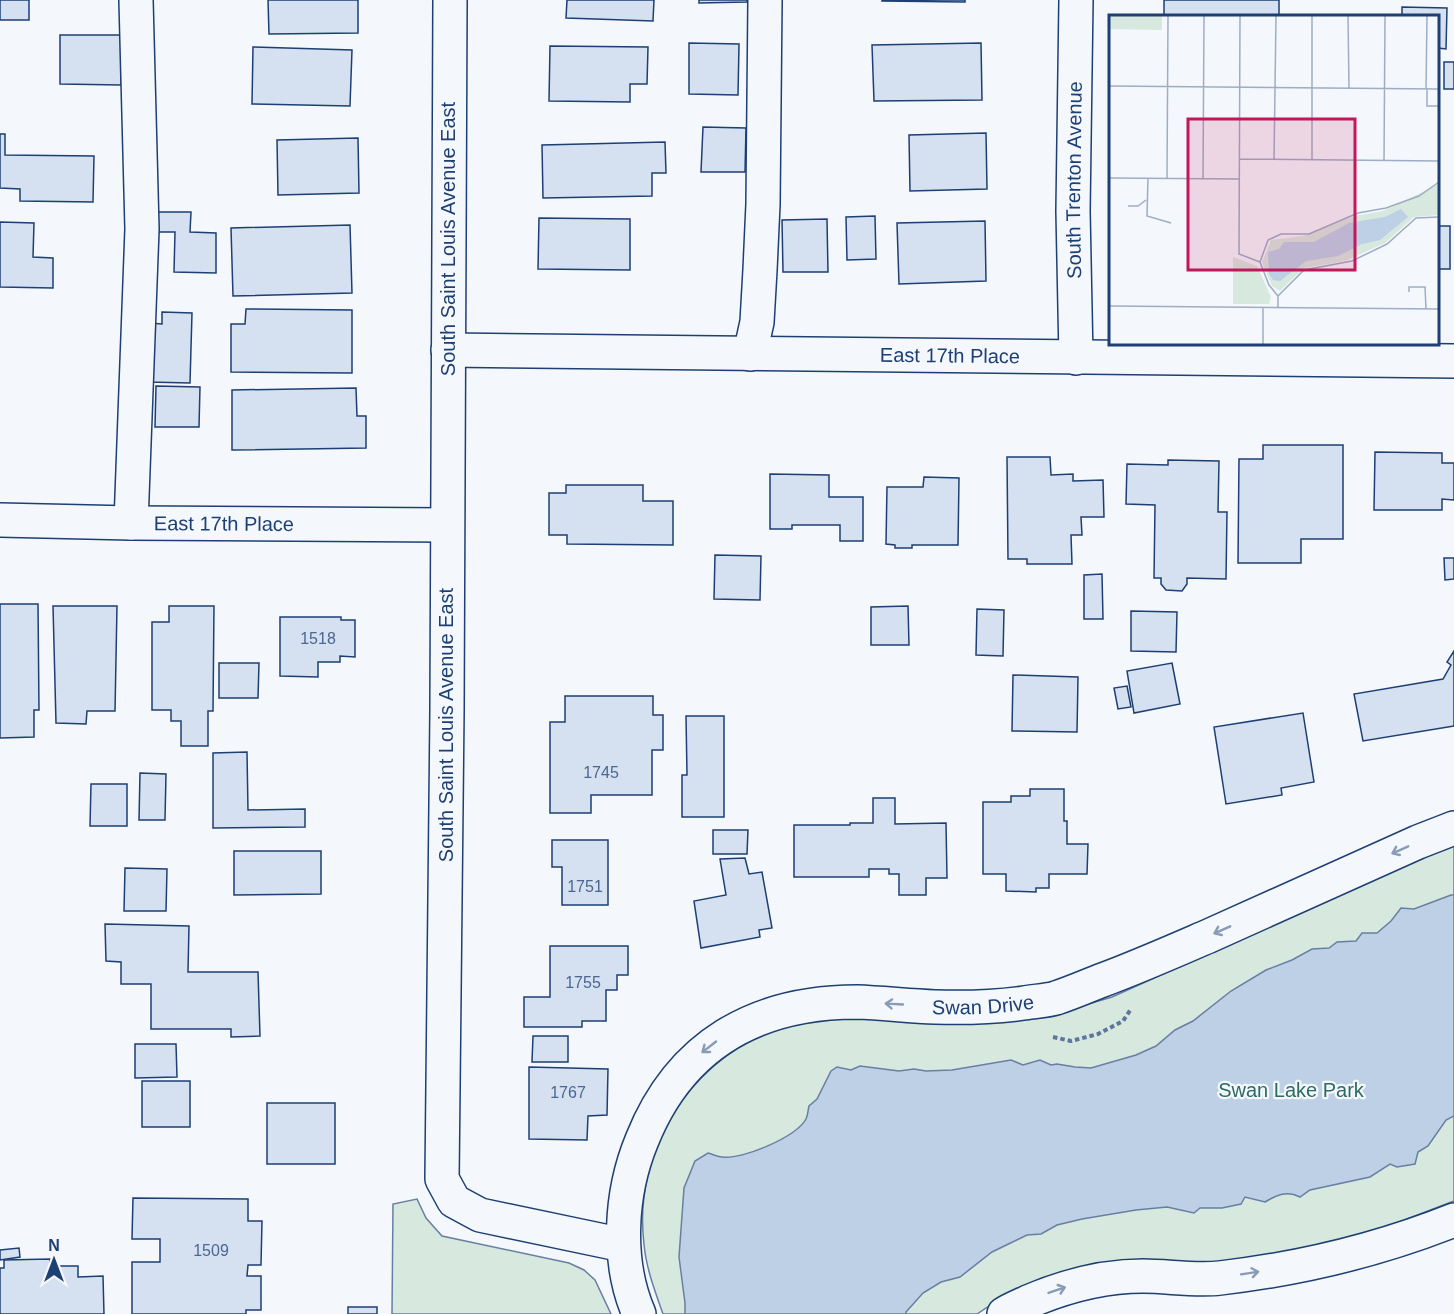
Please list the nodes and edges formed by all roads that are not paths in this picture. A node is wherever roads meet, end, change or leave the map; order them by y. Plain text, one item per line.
1 (136, 0) edge
2 (450, 0) edge
3 (765, 0) edge
4 (1076, 0) edge
5 (448, 350) junction
6 (750, 354) junction
7 (1076, 358) junction
8 (1454, 361) edge
9 (0, 520) edge
10 (131, 523) junction
11 (447, 525) junction
12 (1454, 828) edge
13 (1454, 1220) edge
14 (623, 1245) junction
15 (639, 1314) edge
16 (1004, 1314) edge

1 - 10 street
2 - 5 street, South Saint Louis Avenue East
3 - 6 street
4 - 7 street, South Trenton Avenue
5 - 6 street, East 17th Place
5 - 11 street, South Saint Louis Avenue East
6 - 7 street, East 17th Place
7 - 8 street, East 17th Place
9 - 10 street, East 17th Place
10 - 11 street, East 17th Place
11 - 14 street, South Saint Louis Avenue East
12 -> 14 street, Swan Drive
16 -> 13 street
14 - 15 street

